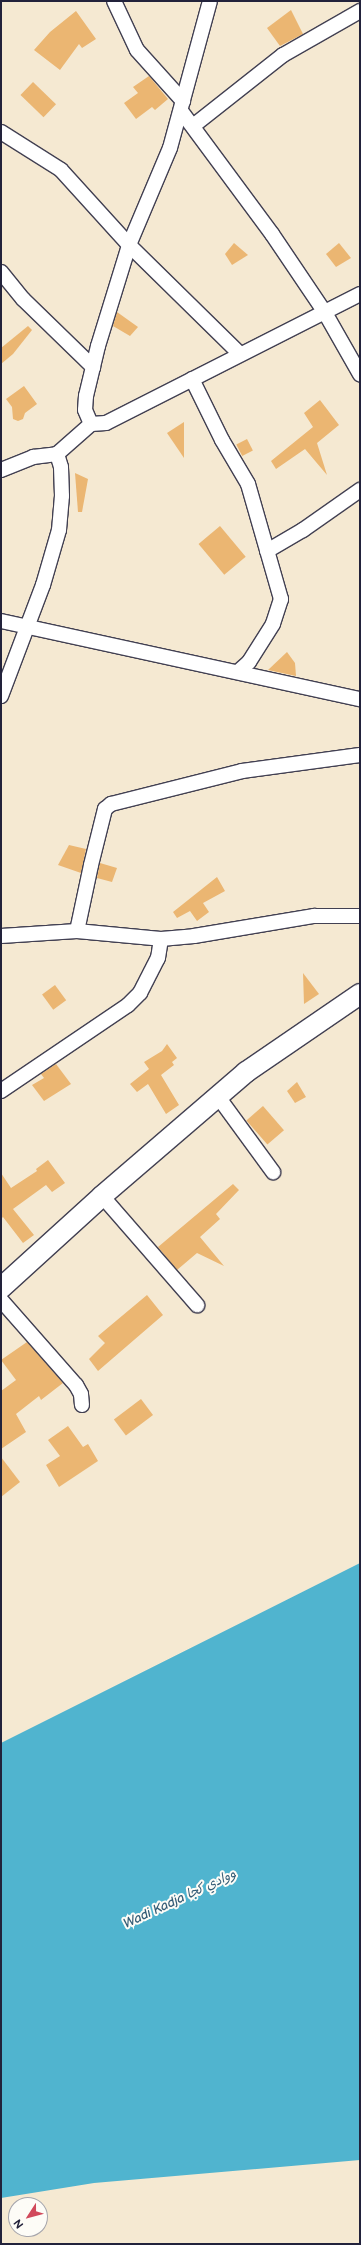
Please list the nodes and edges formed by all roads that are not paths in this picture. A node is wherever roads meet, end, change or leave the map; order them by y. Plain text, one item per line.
1 (114, 1) edge
2 (210, 1) edge
3 (360, 11) edge
4 (182, 106) junction
5 (193, 126) junction
6 (1, 132) edge
7 (129, 245) junction
8 (1, 272) edge
9 (360, 294) edge
10 (324, 311) junction
11 (240, 354) junction
12 (93, 367) junction
13 (360, 374) edge
14 (192, 379) junction
15 (91, 424) junction
16 (57, 454) junction
17 (2, 469) edge
18 (360, 490) edge
19 (267, 551) junction
20 (1, 621) edge
21 (26, 626) junction
22 (238, 672) junction
23 (1, 696) edge
24 (359, 698) edge
25 (360, 756) edge
26 (360, 916) edge
27 (77, 932) junction
28 (1, 936) edge
29 (161, 939) junction
30 (360, 994) edge
31 (1, 1091) edge
32 (219, 1098) junction
33 (273, 1172) dead end
34 (102, 1196) junction
35 (1, 1288) edge
36 (1, 1300) edge
37 (197, 1305) dead end
38 (82, 1405) dead end

1 - 4 street
2 - 4 street
3 - 5 street
4 - 5 street
4 - 7 street
5 - 10 street
6 - 7 street
7 - 11 street
7 - 12 street
8 - 12 street
9 - 10 street
10 - 11 street
10 - 13 street
11 - 14 street
12 - 15 street
14 - 15 street
14 - 19 street
15 - 16 street
16 - 17 street
16 - 21 street
18 - 19 street
19 - 22 street
20 - 21 street
21 - 22 street
21 - 23 street
22 - 24 street
25 - 27 street
26 - 29 street
27 - 28 street
27 - 29 street
29 - 31 street
30 - 32 main road
32 - 33 street
32 - 34 main road
34 - 35 main road
34 - 37 street
36 - 38 street

